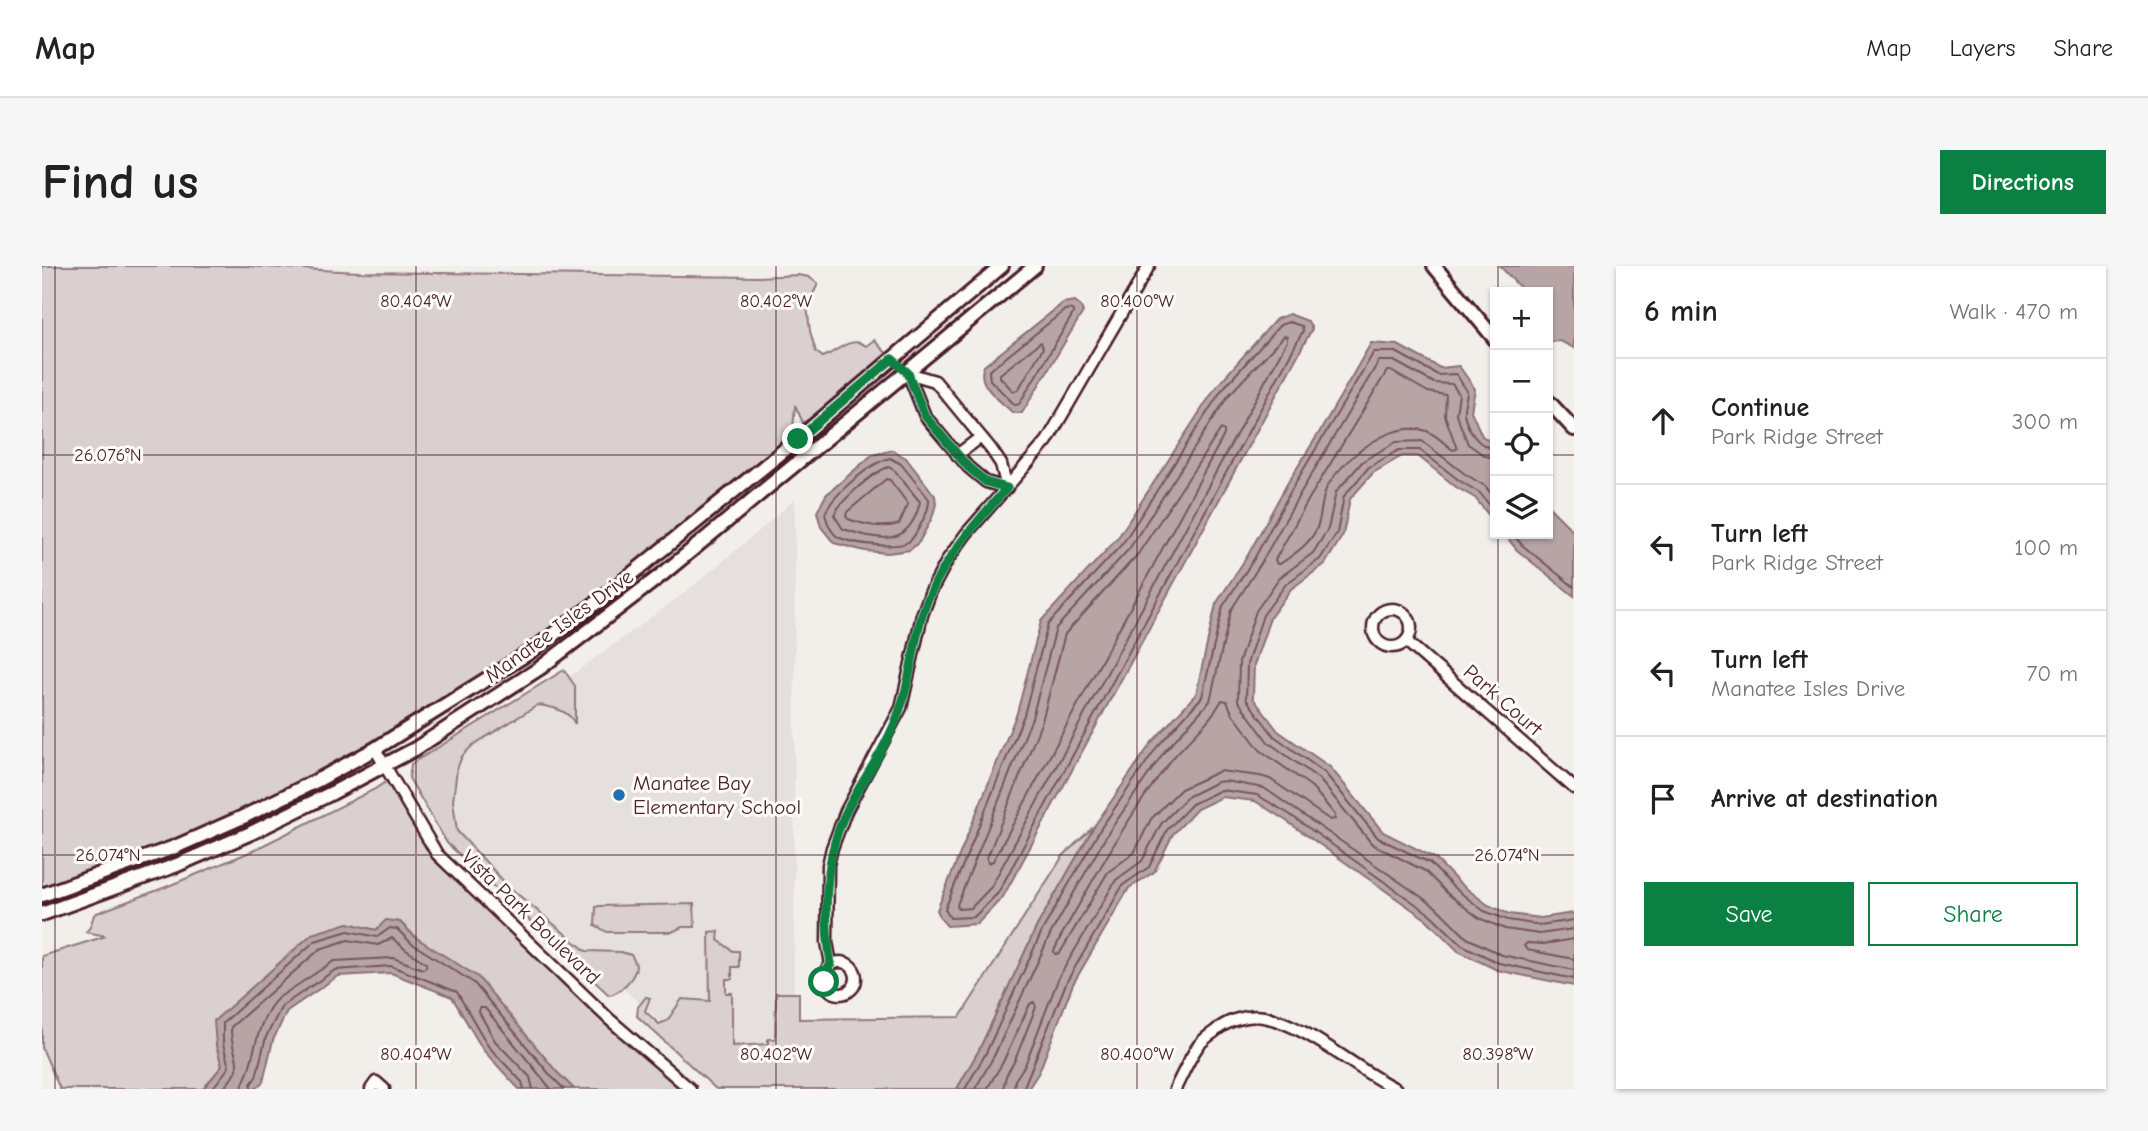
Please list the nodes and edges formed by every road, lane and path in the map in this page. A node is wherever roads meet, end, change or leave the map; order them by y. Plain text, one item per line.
1 (1002, 266) edge
2 (1035, 266) edge
3 (1149, 266) edge
4 (1434, 266) edge
5 (1490, 333) edge
6 (892, 359) junction
7 (908, 373) junction
8 (1553, 406) edge
9 (1574, 429) edge
10 (981, 437) junction
11 (957, 455) junction
12 (1007, 488) junction
13 (664, 548) junction
14 (676, 563) junction
15 (1406, 641) dead end
16 (375, 749) junction
17 (384, 765) junction
18 (1574, 788) edge
19 (42, 895) edge
20 (42, 914) edge
21 (831, 964) dead end
22 (690, 1089) edge
23 (1175, 1089) edge
24 (1396, 1089) edge

1 - 6 street, Manatee Isles Drive
2 - 7 street, Manatee Isles Drive
3 - 12 street
4 - 5 street
6 - 7 street
6 - 13 street, Manatee Isles Drive
7 - 10 street
7 - 11 street
7 - 14 street, Manatee Isles Drive
8 - 9 street
10 - 11 street
10 - 12 street
11 - 12 street
12 - 21 street
13 - 14 street
13 - 16 street, Manatee Isles Drive
14 - 17 street, Manatee Isles Drive
15 - 18 street, Park Court
16 - 17 street, Vista Park Boulevard
16 - 19 street, Manatee Isles Drive
17 - 20 street, Manatee Isles Drive
17 - 22 street, Vista Park Boulevard
23 - 24 street

